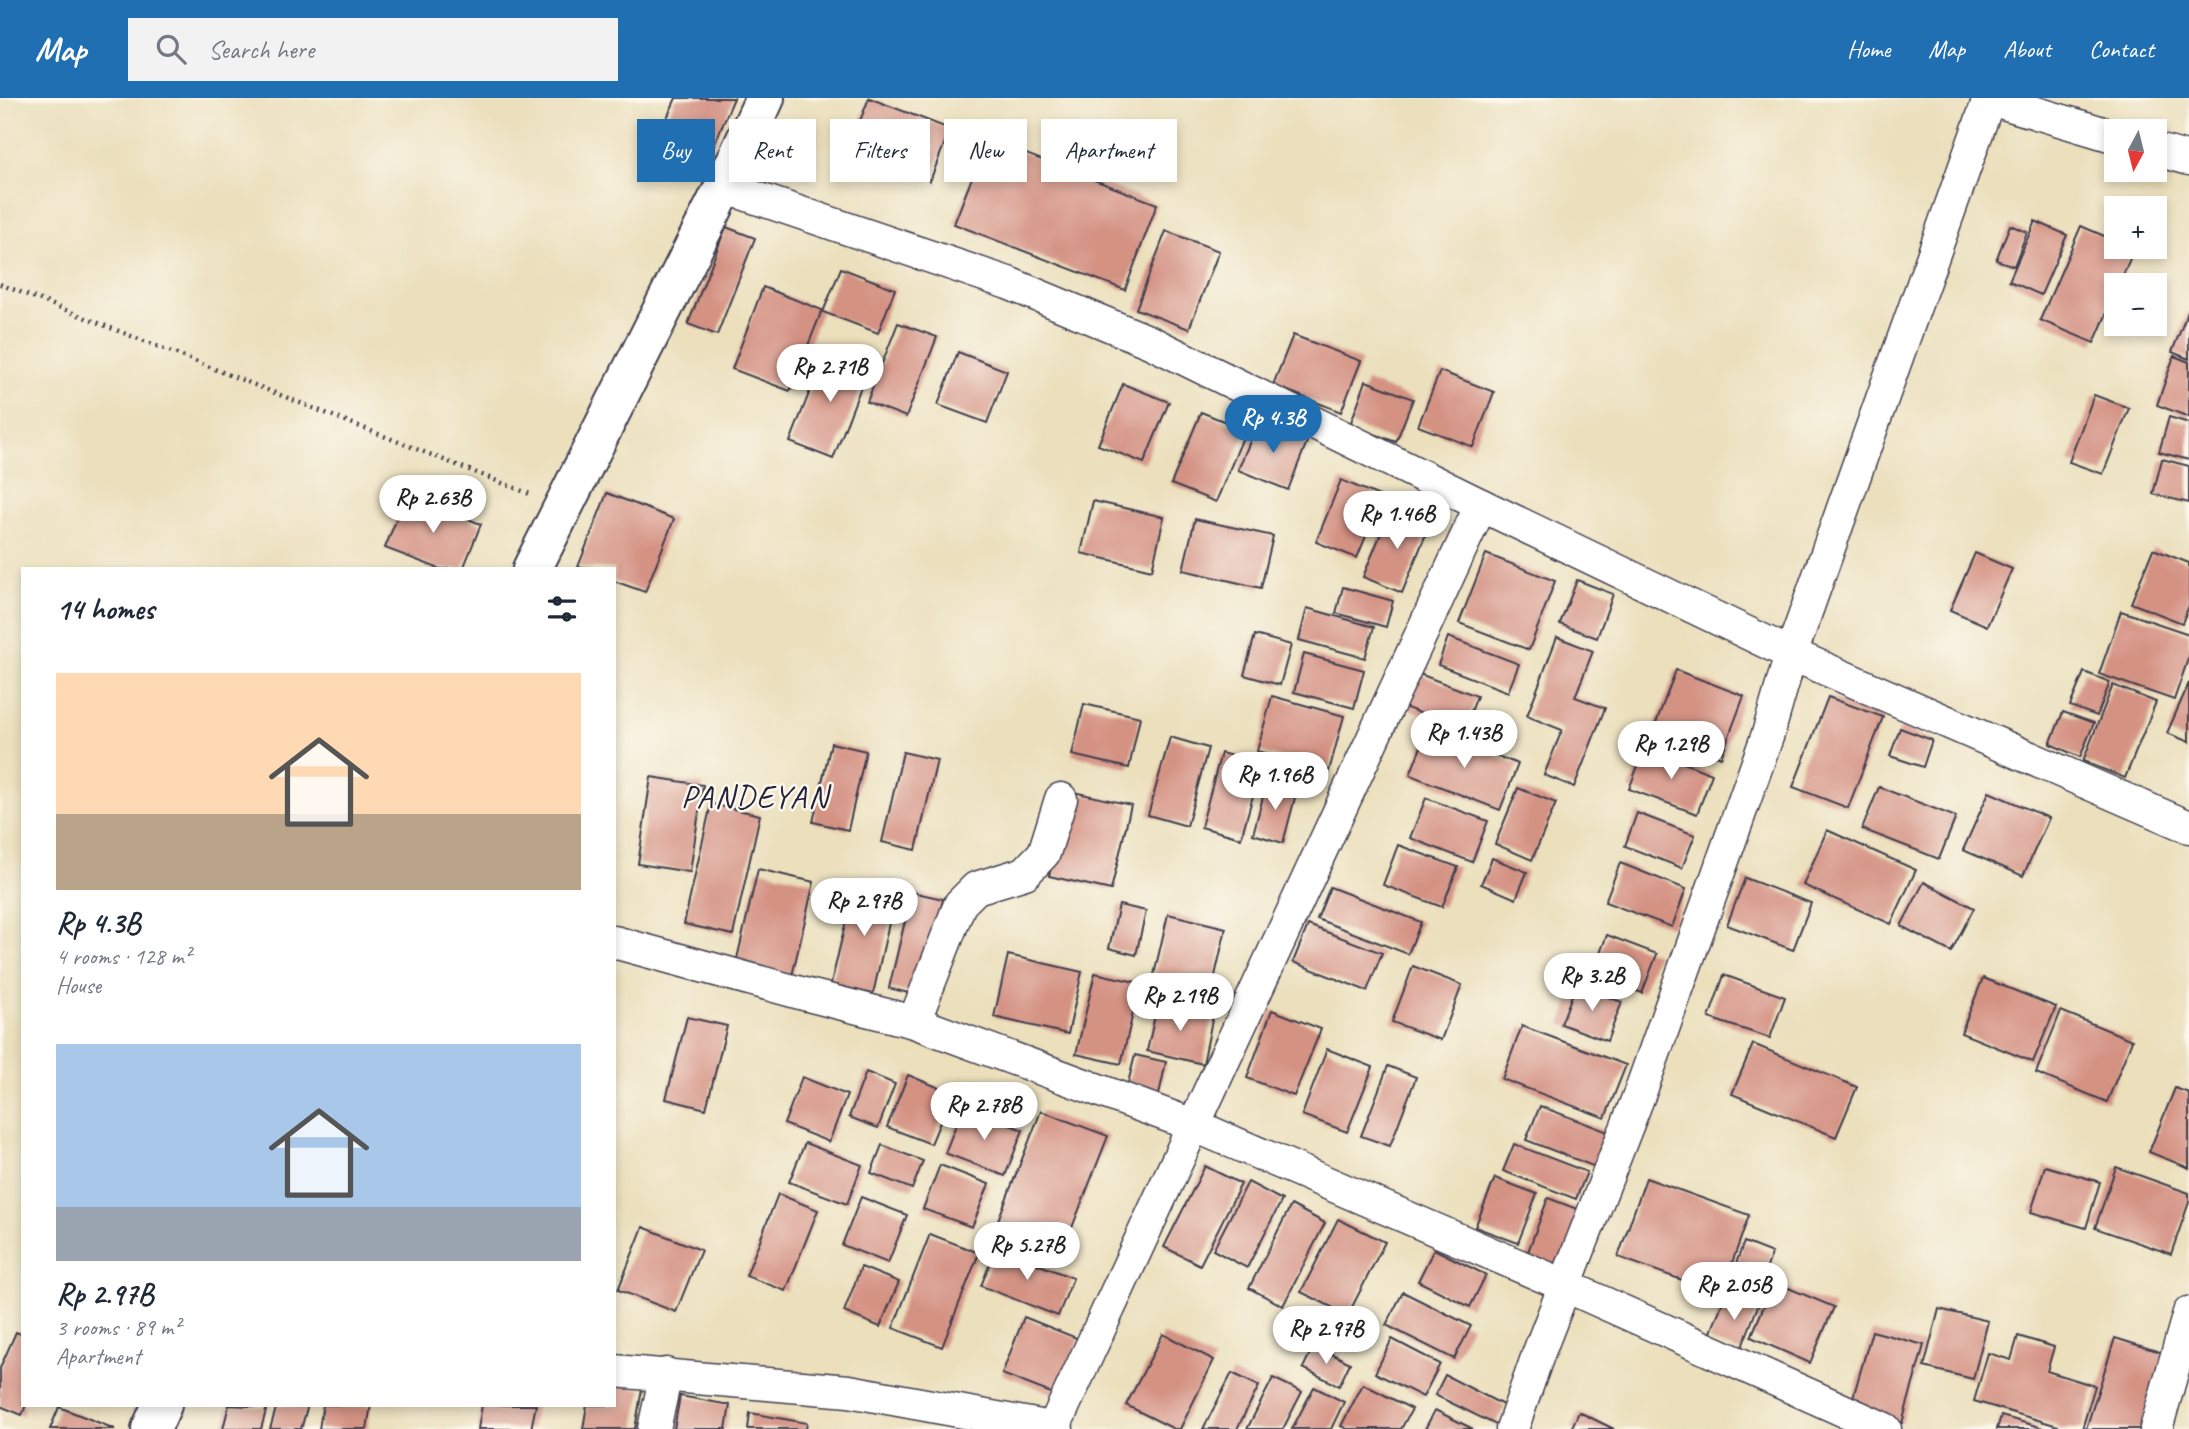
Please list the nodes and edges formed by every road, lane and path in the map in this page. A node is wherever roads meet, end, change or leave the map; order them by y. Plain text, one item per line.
1 (765, 98) edge
2 (1988, 98) edge
3 (2104, 133) edge
4 (2167, 153) edge
5 (2189, 159) edge
6 (724, 187) junction
7 (0, 284) edge
8 (1481, 505) junction
9 (563, 507) junction
10 (533, 567) edge
11 (1791, 654) junction
12 (1061, 799) dead end
13 (2189, 827) edge
14 (616, 943) edge
15 (914, 1022) junction
16 (1193, 1125) junction
17 (1566, 1286) junction
18 (2189, 1313) edge
19 (616, 1371) edge
20 (666, 1374) junction
21 (2179, 1392) edge
22 (161, 1407) edge
23 (151, 1429) edge
24 (654, 1429) edge
25 (1055, 1429) edge
26 (1512, 1429) edge
27 (1885, 1429) edge
28 (2156, 1429) edge

1 - 6 street
2 - 3 street
2 - 11 street
4 - 5 street
6 - 8 street
6 - 9 street
7 - 9 path
8 - 11 street
8 - 16 street
9 - 10 street
11 - 13 street
11 - 17 street
12 - 15 street
14 - 15 street
15 - 16 street
16 - 17 street
16 - 25 street
17 - 26 street
17 - 27 street
18 - 21 street
19 - 20 street
20 - 24 street
20 - 25 street
21 - 28 street
22 - 23 street

